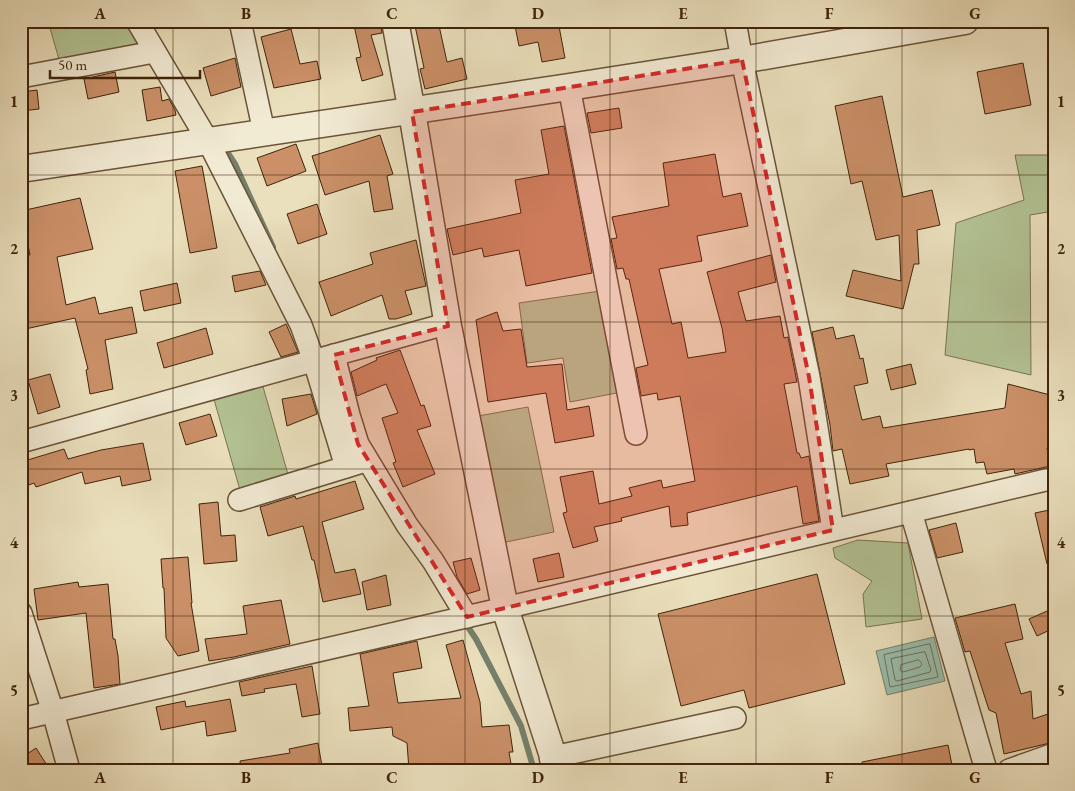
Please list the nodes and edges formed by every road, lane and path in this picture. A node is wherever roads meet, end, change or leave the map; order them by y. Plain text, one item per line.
1 (137, 21) edge
2 (240, 21) edge
3 (395, 21) edge
4 (735, 21) edge
5 (965, 21) edge
6 (154, 52) junction
7 (742, 60) junction
8 (21, 77) edge
9 (569, 87) junction
10 (412, 112) junction
11 (264, 132) junction
12 (208, 141) junction
13 (21, 169) edge
14 (448, 326) junction
15 (324, 358) junction
16 (636, 434) dead end
17 (21, 442) edge
18 (368, 460) junction
19 (346, 467) junction
20 (1054, 478) edge
21 (240, 500) dead end
22 (911, 512) junction
23 (834, 530) junction
24 (505, 608) junction
25 (21, 613) edge
26 (466, 617) junction
27 (53, 712) junction
28 (735, 718) dead end
29 (21, 719) edge
30 (1054, 754) edge
31 (554, 763) edge
32 (69, 770) edge
33 (986, 770) edge
34 (1009, 770) edge

1 - 6 street
2 - 11 street
3 - 10 street
4 - 7 street
5 - 7 street
6 - 8 street
6 - 12 street
7 - 9 street
7 - 23 street
9 - 10 street
9 - 16 street
10 - 11 street
10 - 14 street
11 - 12 street
12 - 13 street
12 - 15 street
14 - 15 street
14 - 24 street
15 - 17 street
15 - 18 street
15 - 19 street
18 - 19 street
18 - 26 street
19 - 21 street
20 - 22 street
22 - 23 street
22 - 33 street
23 - 24 street
24 - 26 street
24 - 31 street
25 - 27 street
26 - 27 street
27 - 29 street
27 - 32 street
28 - 31 street
30 - 34 street

